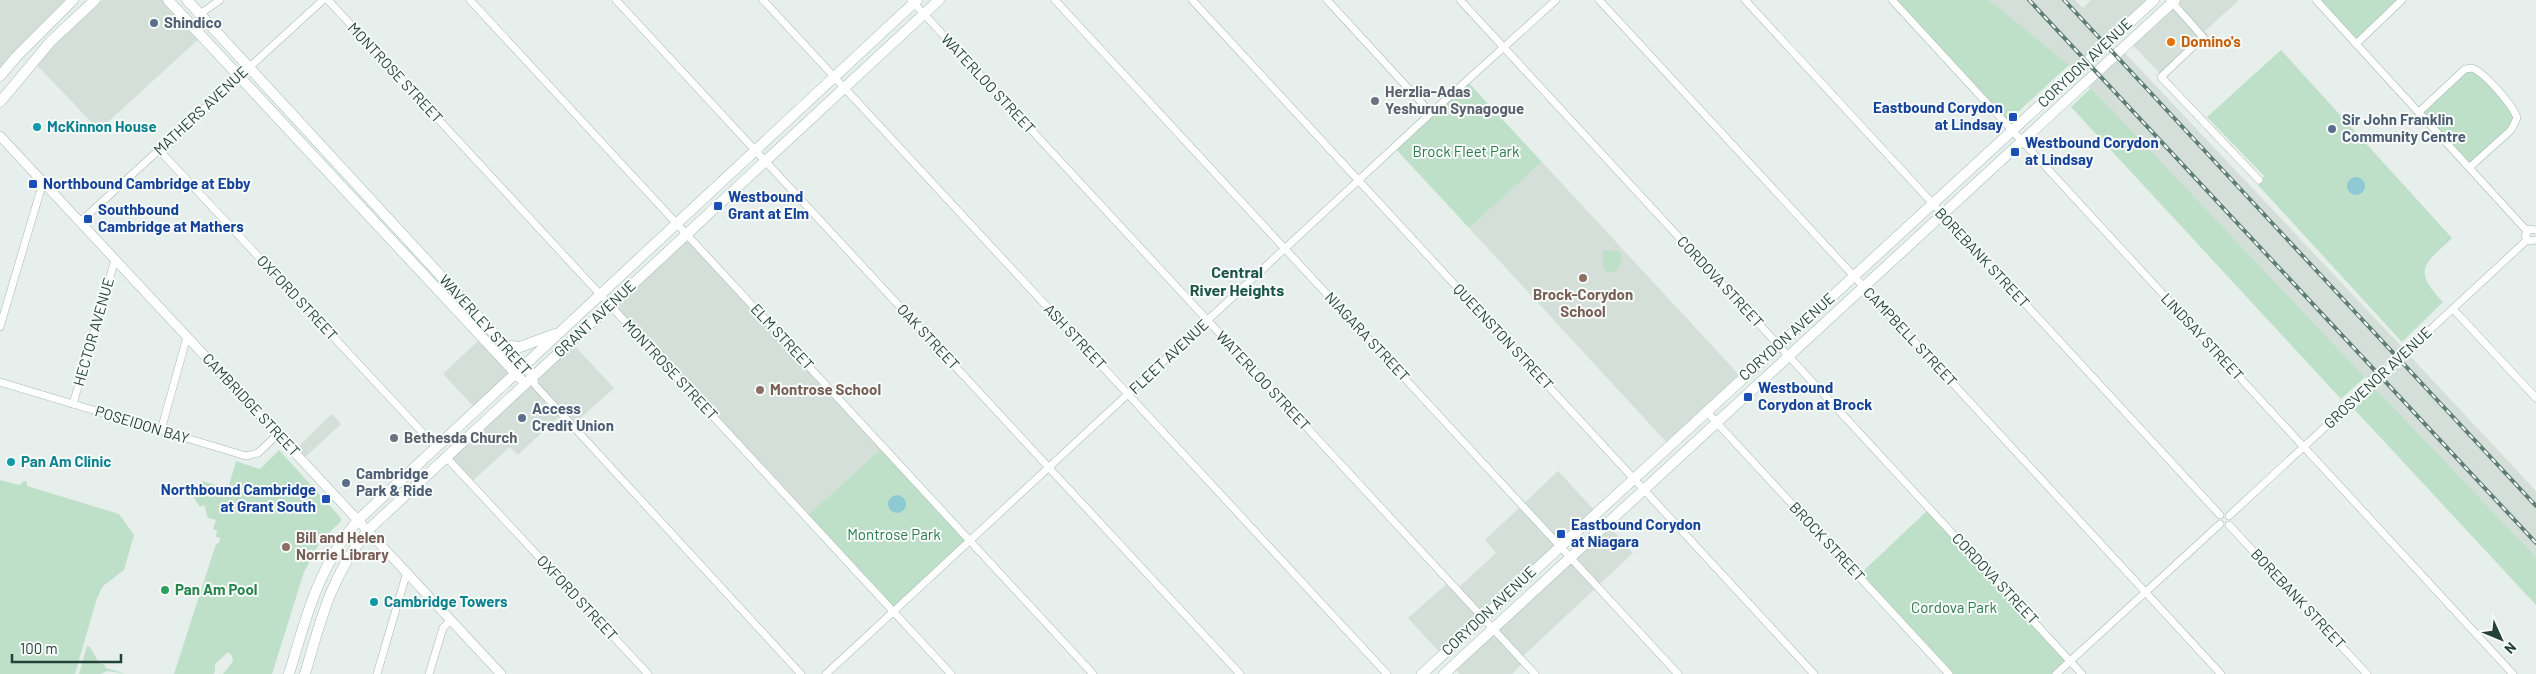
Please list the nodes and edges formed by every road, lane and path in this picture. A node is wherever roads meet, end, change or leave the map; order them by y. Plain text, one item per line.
1 (74, 0) edge
2 (95, 0) edge
3 (168, 0) edge
4 (187, 0) edge
5 (220, 0) edge
6 (323, 0) edge
7 (328, 0) edge
8 (470, 0) edge
9 (616, 0) edge
10 (763, 0) edge
11 (939, 0) edge
12 (1055, 0) edge
13 (1192, 0) edge
14 (1327, 0) edge
15 (1460, 0) edge
16 (1556, 0) edge
17 (1599, 0) edge
18 (1744, 0) edge
19 (1892, 0) edge
20 (2154, 0) edge
21 (2316, 0) edge
22 (2402, 0) edge
23 (914, 1) edge
24 (2172, 1) edge
25 (200, 14) junction
26 (923, 14) junction
27 (2356, 44) junction
28 (1504, 47) junction
29 (248, 68) junction
30 (0, 76) edge
31 (239, 76) junction
32 (835, 77) junction
33 (844, 88) junction
34 (0, 102) edge
35 (2419, 112) junction
36 (1431, 113) junction
37 (2012, 130) junction
38 (0, 136) edge
39 (2022, 141) junction
40 (159, 150) junction
41 (755, 151) junction
42 (766, 162) junction
43 (2470, 167) junction
44 (2259, 180) dead end
45 (1358, 181) junction
46 (43, 182) junction
47 (1932, 204) junction
48 (1942, 214) junction
49 (80, 222) junction
50 (676, 224) junction
51 (2536, 230) edge
52 (2528, 231) junction
53 (686, 234) junction
54 (2527, 240) junction
55 (2536, 240) edge
56 (1285, 249) junction
57 (115, 260) junction
58 (1854, 277) junction
59 (1863, 287) junction
60 (601, 295) junction
61 (610, 305) junction
62 (2454, 308) junction
63 (1207, 321) junction
64 (0, 326) edge
65 (560, 332) junction
66 (187, 337) junction
67 (1778, 345) junction
68 (504, 346) junction
69 (1788, 356) junction
70 (523, 366) junction
71 (515, 373) junction
72 (533, 376) junction
73 (0, 382) edge
74 (525, 384) junction
75 (1128, 394) junction
76 (2536, 398) edge
77 (73, 404) junction
78 (1706, 411) junction
79 (1716, 422) junction
80 (161, 430) junction
81 (278, 434) junction
82 (436, 446) junction
83 (2303, 447) junction
84 (446, 456) junction
85 (1049, 467) junction
86 (1633, 478) junction
87 (1643, 490) junction
88 (2220, 515) junction
89 (2229, 516) junction
90 (358, 520) junction
91 (2220, 524) junction
92 (2229, 525) junction
93 (368, 530) junction
94 (970, 541) junction
95 (1560, 546) junction
96 (1570, 557) junction
97 (406, 572) junction
98 (2146, 593) junction
99 (894, 612) junction
100 (1482, 618) junction
101 (451, 620) junction
102 (1492, 628) junction
103 (2071, 661) junction
104 (289, 674) edge
105 (305, 674) edge
106 (377, 674) edge
107 (429, 674) edge
108 (500, 674) edge
109 (648, 674) edge
110 (801, 674) edge
111 (826, 674) edge
112 (951, 674) edge
113 (1094, 674) edge
114 (1240, 674) edge
115 (1388, 674) edge
116 (1422, 674) edge
117 (1444, 674) edge
118 (1534, 674) edge
119 (1678, 674) edge
120 (1814, 674) edge
121 (1949, 674) edge
122 (2056, 674) edge
123 (2082, 674) edge
124 (2221, 674) edge
125 (2366, 674) edge
126 (2513, 674) edge

1 - 30 main road
2 - 34 main road
3 - 31 main road, WAVERLEY STREET
4 - 25 main road, WAVERLEY STREET
5 - 25 street
6 - 29 street, MATHERS AVENUE
7 - 60 street, MONTROSE STREET
8 - 50 street, ELM STREET
9 - 41 street, OAK STREET
10 - 32 street, ASH STREET
11 - 26 main road, GRANT AVENUE
12 - 56 street, NIAGARA STREET
13 - 45 street, QUEENSTON STREET
14 - 36 street
15 - 28 street, CORDOVA STREET
16 - 28 street, FLEET AVENUE
17 - 58 street, CAMPBELL STREET
18 - 47 street, BOREBANK STREET
19 - 37 street, LINDSAY STREET
20 - 37 main road, CORYDON AVENUE
21 - 27 street
22 - 27 street
23 - 26 street, WATERLOO STREET
23 - 32 main road, GRANT AVENUE
24 - 39 main road, CORYDON AVENUE
24 - 44 street
25 - 29 main road, WAVERLEY STREET
26 - 33 main road, GRANT AVENUE
26 - 63 street, WATERLOO STREET
27 - 35 street
28 - 36 street, FLEET AVENUE
28 - 67 street, CORDOVA STREET
29 - 31 street, MATHERS AVENUE
29 - 68 main road, WAVERLEY STREET
31 - 40 street, MATHERS AVENUE
31 - 71 main road, WAVERLEY STREET
32 - 33 street, ASH STREET
32 - 41 main road, GRANT AVENUE
33 - 42 main road, GRANT AVENUE
33 - 75 street, ASH STREET
35 - 43 street
35 - 43 street
36 - 45 street, FLEET AVENUE
37 - 39 street, LINDSAY STREET
37 - 47 main road, CORYDON AVENUE
38 - 46 street, CAMBRIDGE STREET
39 - 48 main road, CORYDON AVENUE
39 - 83 street, LINDSAY STREET
40 - 49 street, MATHERS AVENUE
40 - 82 street, OXFORD STREET
41 - 42 street, OAK STREET
41 - 50 main road, GRANT AVENUE
42 - 53 main road, GRANT AVENUE
42 - 85 street, OAK STREET
43 - 52 street
45 - 56 street, FLEET AVENUE
45 - 86 street, QUEENSTON STREET
46 - 49 street, CAMBRIDGE STREET
46 - 64 street
47 - 48 street, BOREBANK STREET
47 - 58 main road, CORYDON AVENUE
48 - 59 main road, CORYDON AVENUE
48 - 88 street, BOREBANK STREET
49 - 57 street, CAMBRIDGE STREET
50 - 53 street, ELM STREET
50 - 60 main road, GRANT AVENUE
51 - 52 street
52 - 54 street
53 - 61 main road, GRANT AVENUE
53 - 94 street, ELM STREET
54 - 55 street
54 - 62 street, GROSVENOR AVENUE
56 - 63 street, FLEET AVENUE
56 - 95 street, NIAGARA STREET
57 - 66 street, CAMBRIDGE STREET
57 - 77 street, HECTOR AVENUE
58 - 59 street, CAMPBELL STREET
58 - 67 main road, CORYDON AVENUE
59 - 69 main road, CORYDON AVENUE
59 - 98 street, CAMPBELL STREET
60 - 61 street, MONTROSE STREET
60 - 65 main road, GRANT AVENUE
61 - 72 main road, GRANT AVENUE
61 - 99 street, MONTROSE STREET
62 - 76 street
62 - 83 street, GROSVENOR AVENUE
63 - 75 street, FLEET AVENUE
63 - 100 street, WATERLOO STREET
65 - 68 main road
65 - 70 main road, GRANT AVENUE
66 - 80 street
66 - 81 street, CAMBRIDGE STREET
67 - 69 street, CORDOVA STREET
67 - 78 main road, CORYDON AVENUE
68 - 70 main road, WAVERLEY STREET
69 - 79 main road, CORYDON AVENUE
69 - 103 street, CORDOVA STREET
70 - 71 main road, GRANT AVENUE
70 - 72 main road, WAVERLEY STREET
71 - 74 main road, WAVERLEY STREET
71 - 82 main road, GRANT AVENUE
72 - 74 main road, GRANT AVENUE
72 - 110 street, WAVERLEY STREET
73 - 77 street, POSEIDON BAY
74 - 84 main road, GRANT AVENUE
75 - 85 street, FLEET AVENUE
75 - 115 street, ASH STREET
77 - 80 street, POSEIDON BAY
78 - 79 street, BROCK STREET
78 - 86 main road, CORYDON AVENUE
79 - 87 main road, CORYDON AVENUE
79 - 121 street, BROCK STREET
80 - 81 street, POSEIDON BAY
81 - 90 street, CAMBRIDGE STREET
82 - 90 main road, GRANT AVENUE
83 - 89 street, GROSVENOR AVENUE
83 - 126 street, LINDSAY STREET
84 - 93 main road, GRANT AVENUE
84 - 109 street, OXFORD STREET
85 - 94 street, FLEET AVENUE
85 - 114 street, OAK STREET
86 - 87 street, QUEENSTON STREET
86 - 95 main road, CORYDON AVENUE
87 - 96 main road, CORYDON AVENUE
87 - 120 street, QUEENSTON STREET
88 - 89 street
88 - 91 street
89 - 92 street
90 - 93 street, CAMBRIDGE STREET
90 - 104 main road, GRANT AVENUE
91 - 92 street
91 - 98 street
92 - 125 street, BOREBANK STREET
93 - 97 street, CAMBRIDGE STREET
93 - 105 main road, GRANT AVENUE
94 - 99 street, FLEET AVENUE
94 - 113 street, ELM STREET
95 - 96 street, NIAGARA STREET
95 - 100 main road, CORYDON AVENUE
96 - 102 main road, CORYDON AVENUE
96 - 119 street, NIAGARA STREET
97 - 101 street, CAMBRIDGE STREET
97 - 106 street
98 - 103 street
98 - 124 street, CAMPBELL STREET
99 - 111 street, FLEET AVENUE
99 - 112 street, MONTROSE STREET
100 - 102 street, WATERLOO STREET
100 - 116 main road, CORYDON AVENUE
101 - 107 street
101 - 108 street, CAMBRIDGE STREET
102 - 117 main road, CORYDON AVENUE
102 - 118 street, WATERLOO STREET
103 - 122 street
103 - 123 street, CORDOVA STREET

